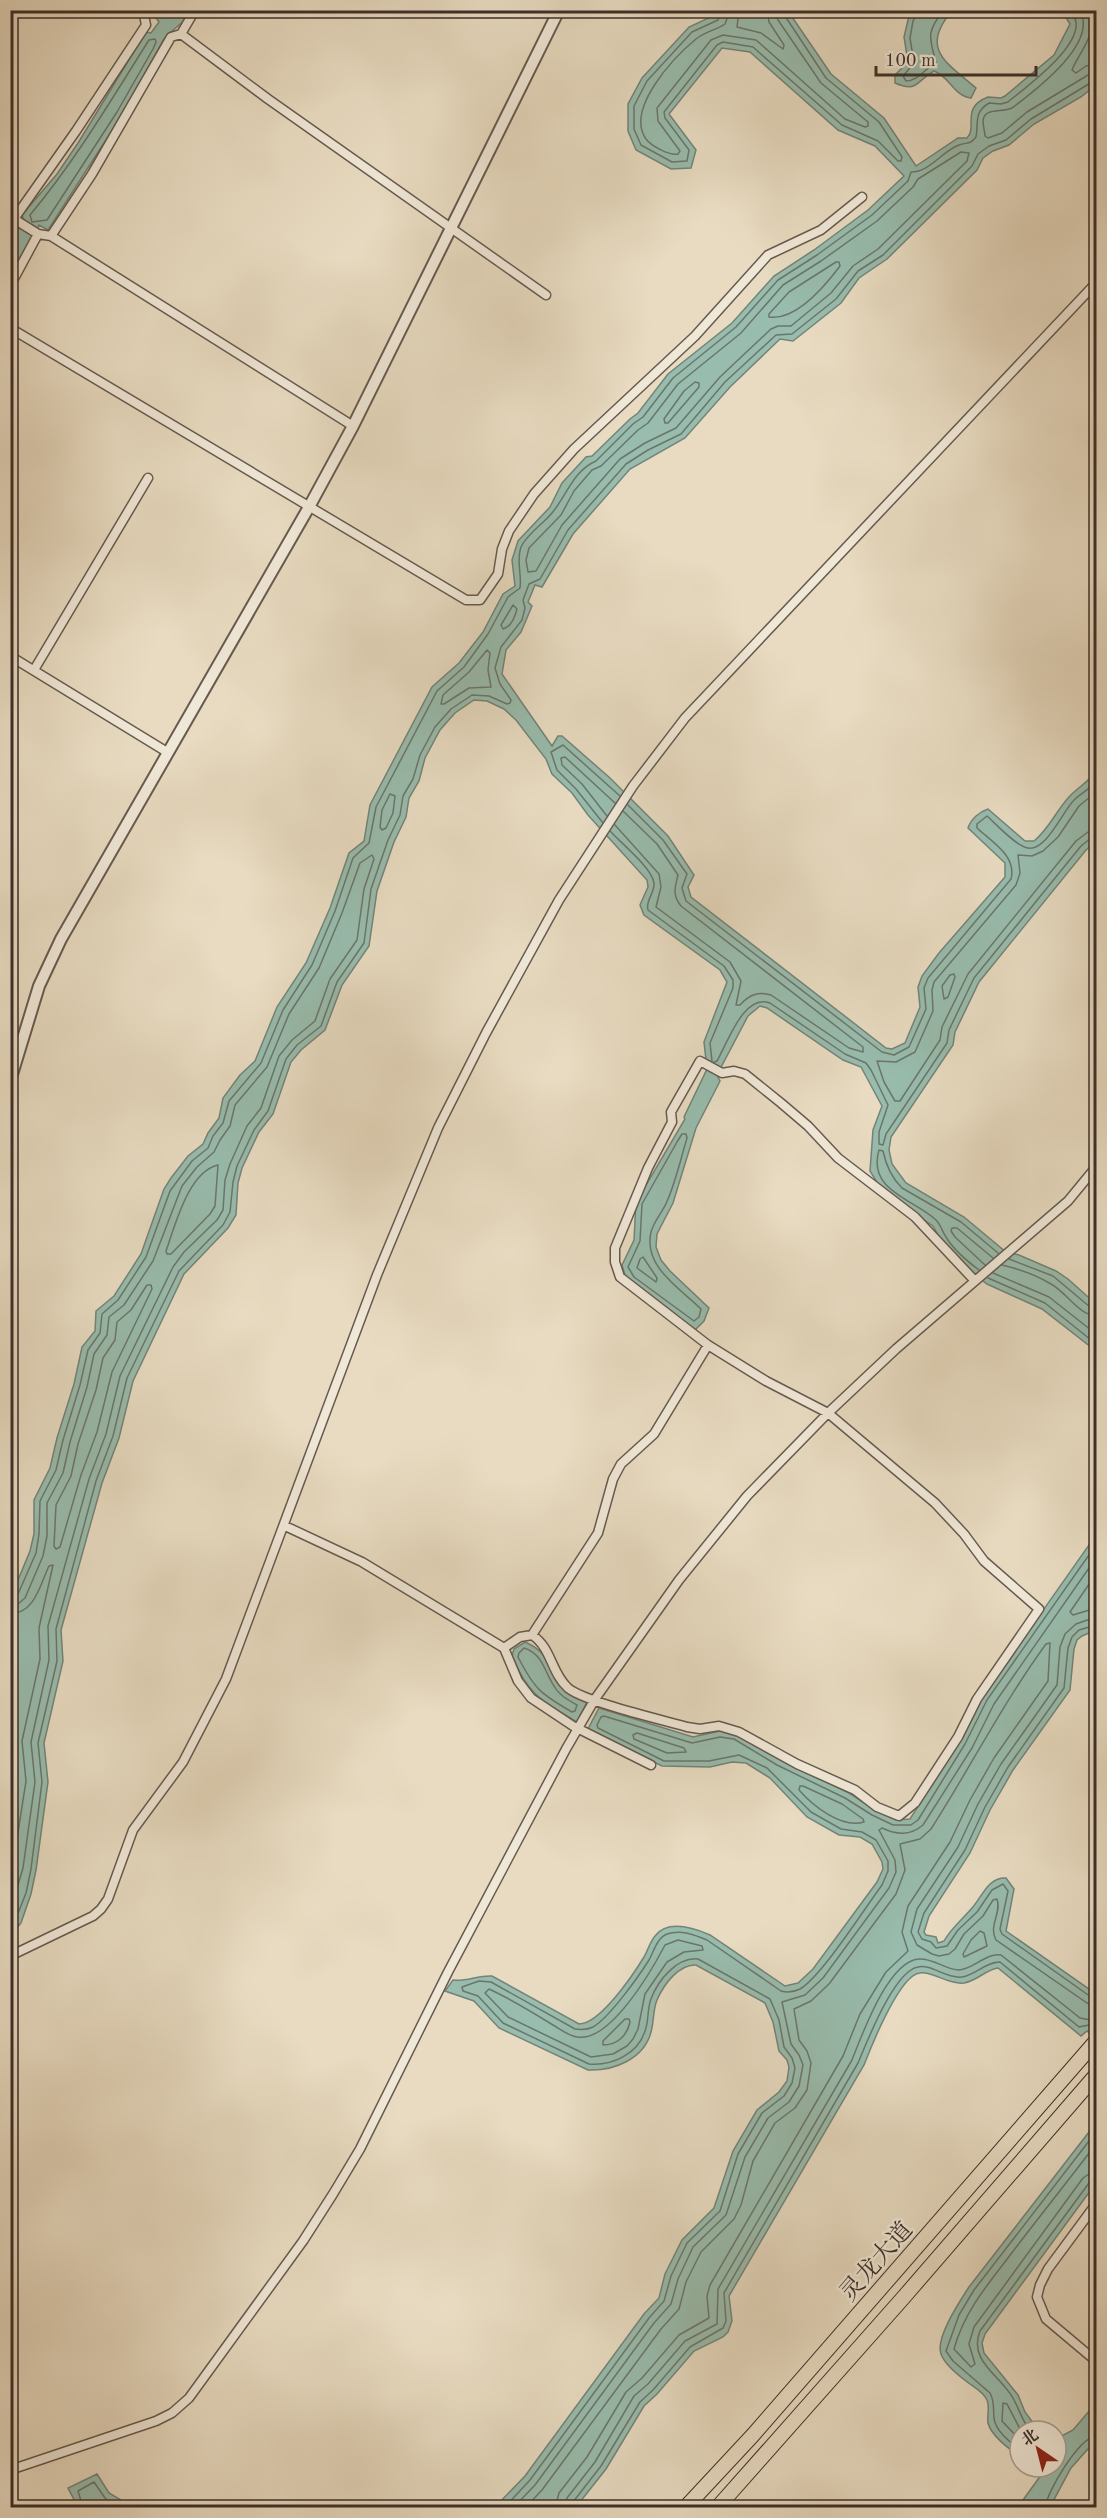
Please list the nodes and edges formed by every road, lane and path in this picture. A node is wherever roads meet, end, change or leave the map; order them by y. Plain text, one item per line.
1 (143, 10) edge
2 (195, 10) edge
3 (559, 10) edge
4 (182, 34) junction
5 (862, 197) dead end
6 (451, 229) junction
7 (38, 234) junction
8 (51, 236) junction
9 (1096, 283) edge
10 (10, 286) edge
11 (546, 295) dead end
12 (10, 328) edge
13 (353, 426) junction
14 (148, 478) dead end
15 (309, 507) junction
16 (10, 656) edge
17 (34, 670) junction
18 (167, 752) junction
19 (10, 1081) edge
20 (1096, 1167) edge
21 (976, 1280) junction
22 (708, 1345) junction
23 (828, 1413) junction
24 (285, 1526) junction
25 (532, 1635) junction
26 (504, 1648) junction
27 (595, 1699) junction
28 (579, 1729) junction
29 (651, 1765) dead end
30 (10, 1956) edge
31 (1092, 2047) edge
32 (1096, 2076) edge
33 (1096, 2204) edge
34 (1096, 2361) edge
35 (10, 2470) edge
36 (685, 2508) edge
37 (717, 2508) edge

1 - 7 street
2 - 4 street
3 - 6 street
4 - 6 street
4 - 8 street
5 - 15 street
6 - 11 street
6 - 13 street
7 - 8 street
7 - 10 street
8 - 13 street
9 - 24 street
12 - 15 street
13 - 15 street
14 - 17 street
15 - 18 street
16 - 17 street
17 - 18 street
18 - 19 street
20 - 21 street
21 - 22 street
21 - 23 street
22 - 23 street
22 - 25 street
23 - 27 street
23 - 27 street
24 - 26 street
24 - 30 street
25 - 26 street
25 - 27 street
26 - 28 street
27 - 28 street
28 - 29 street
28 - 35 street
31 - 36 main road, 灵龙大道
32 - 37 main road, 灵龙大道
33 - 34 street

